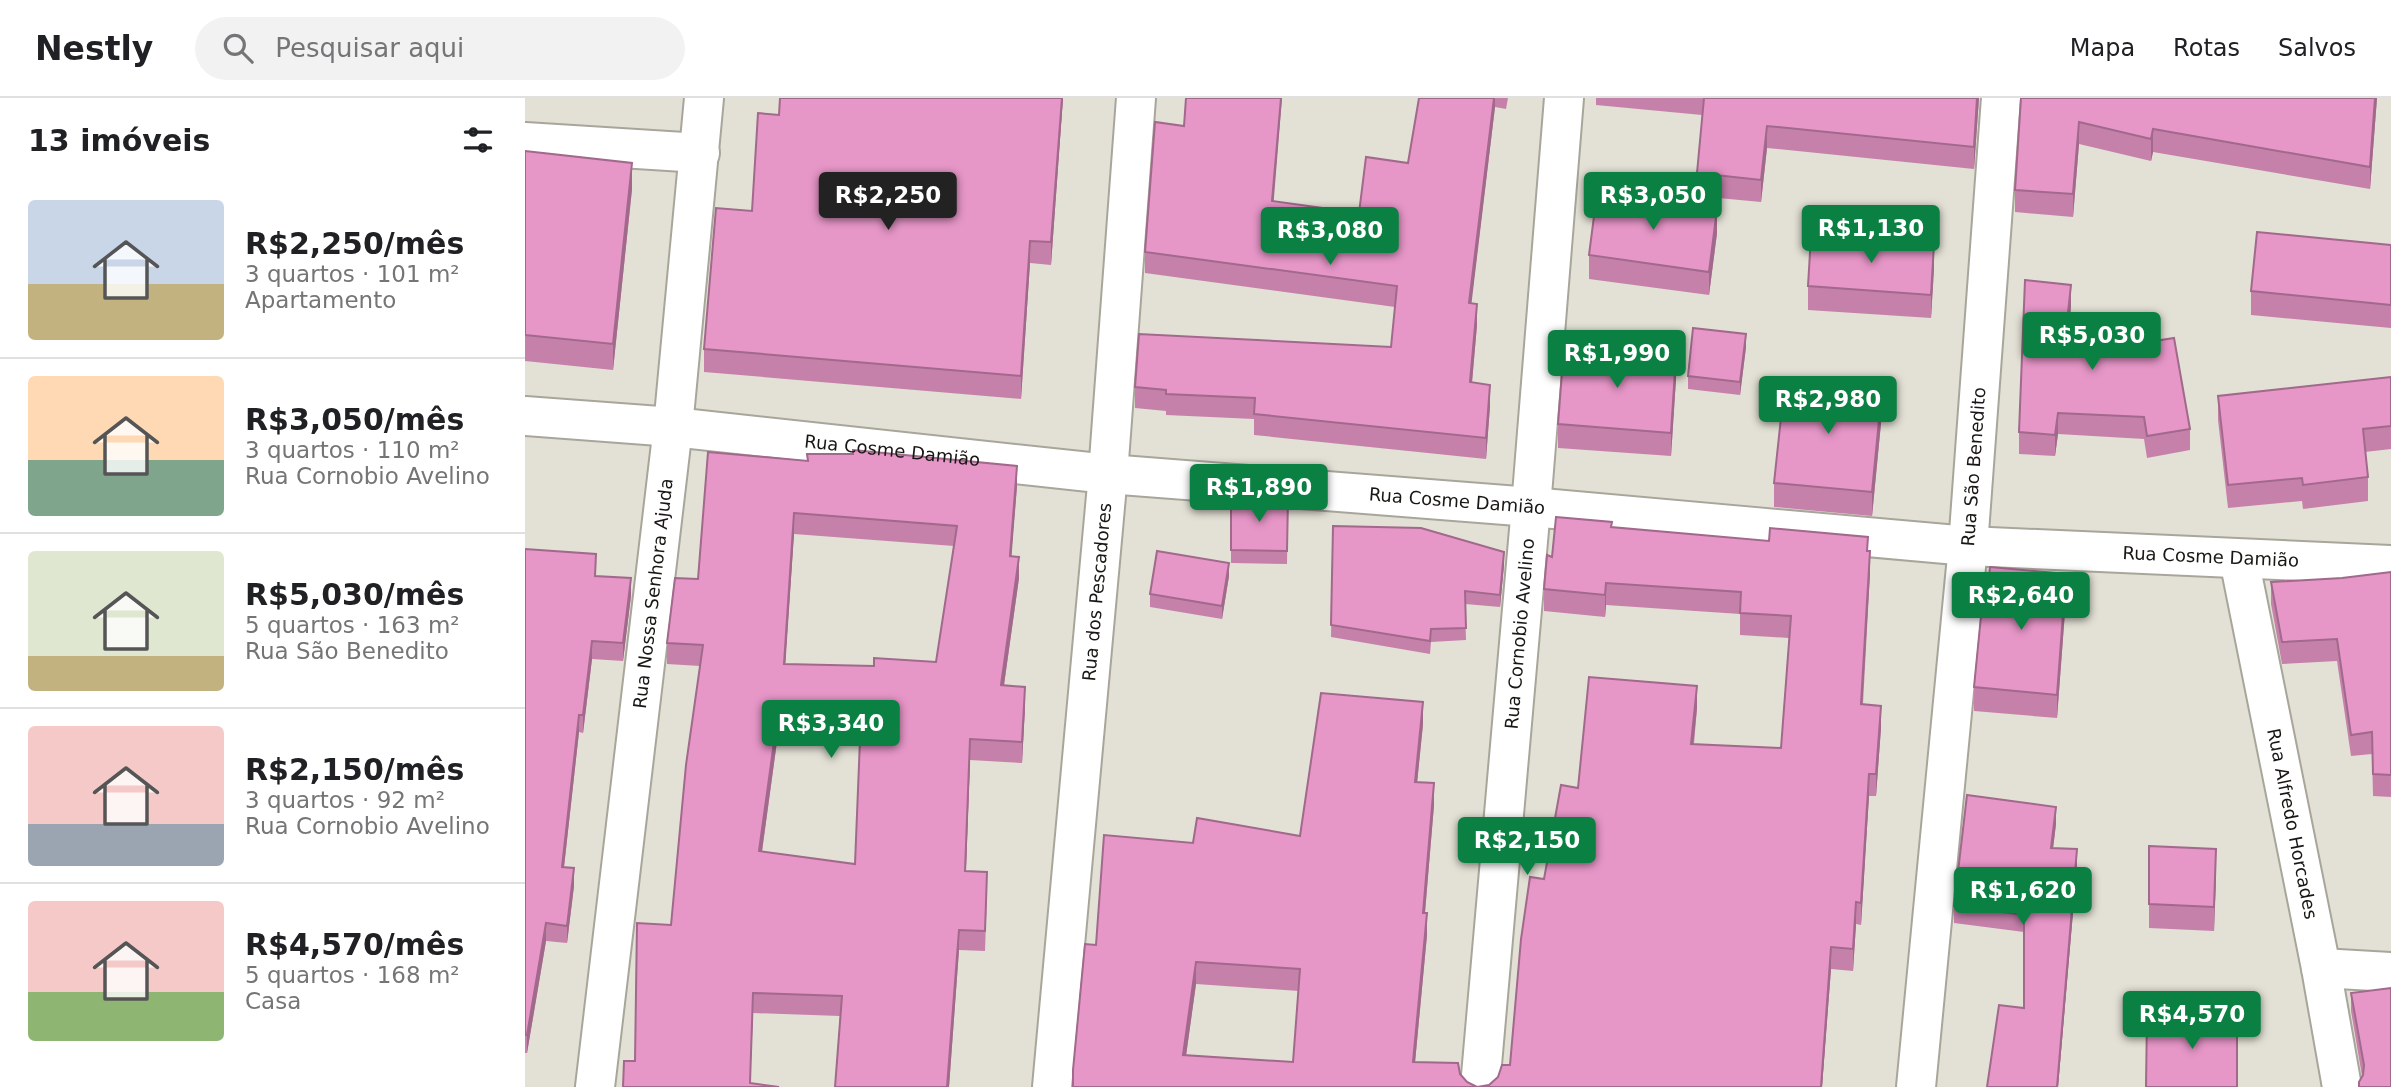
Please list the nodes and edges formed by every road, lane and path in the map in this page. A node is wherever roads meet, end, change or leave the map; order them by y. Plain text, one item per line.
1 (704, 98) edge
2 (1136, 98) edge
3 (1564, 98) edge
4 (2001, 98) edge
5 (525, 142) edge
6 (700, 153) junction
7 (525, 415) edge
8 (673, 428) junction
9 (1108, 474) junction
10 (1531, 508) junction
11 (1968, 546) junction
12 (2239, 559) junction
13 (2391, 565) edge
14 (2321, 968) junction
15 (2391, 972) edge
16 (595, 1087) edge
17 (1052, 1087) edge
18 (1480, 1087) edge
19 (1916, 1087) edge
20 (2342, 1087) edge

1 - 6 street, Rua Nossa Senhora Ajuda
2 - 9 street, Rua dos Pescadores
3 - 10 street, Rua Cornobio Avelino
4 - 11 street, Rua São Benedito
5 - 6 street
6 - 8 street, Rua Nossa Senhora Ajuda
7 - 8 street, Rua Cosme Damião
8 - 9 street, Rua Cosme Damião
8 - 16 street, Rua Nossa Senhora Ajuda
9 - 10 street, Rua Cosme Damião
9 - 17 street, Rua dos Pescadores
10 - 11 street, Rua Cosme Damião
10 - 18 street, Rua Cornobio Avelino
11 - 12 street, Rua Cosme Damião
11 - 19 street, Rua São Benedito
12 - 13 street, Rua Cosme Damião
12 - 14 street, Rua Alfredo Horcades
14 - 15 street
14 - 20 street, Rua Alfredo Horcades

